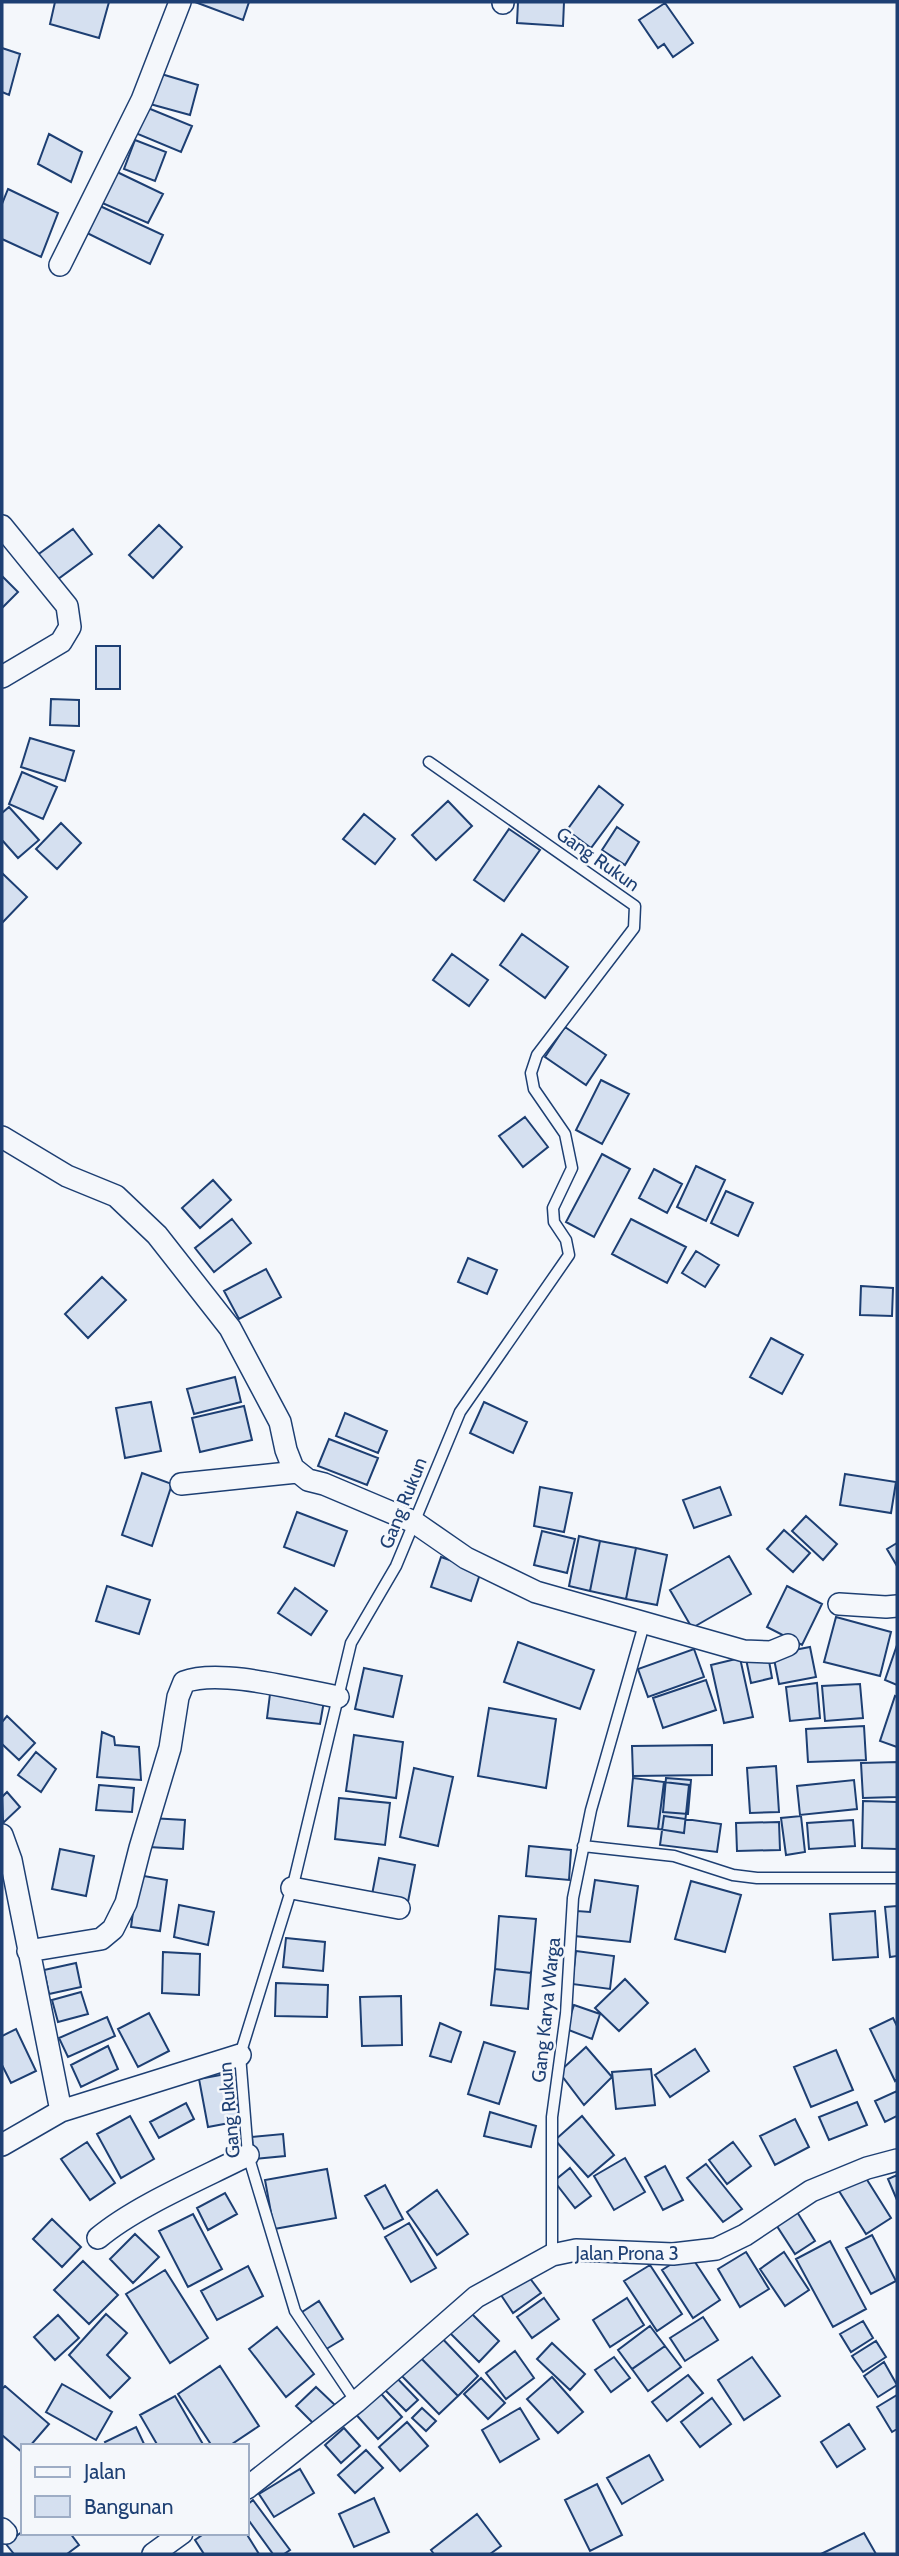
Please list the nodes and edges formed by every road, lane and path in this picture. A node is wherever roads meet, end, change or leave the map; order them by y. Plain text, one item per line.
1 (180, 2) edge
2 (60, 265) dead end
3 (2, 526) edge
4 (2, 677) edge
5 (429, 762) dead end
6 (2, 1137) edge
7 (297, 1472) junction
8 (181, 1484) dead end
9 (414, 1522) junction
10 (839, 1604) dead end
11 (897, 1606) edge
12 (645, 1621) junction
13 (788, 1645) dead end
14 (338, 1697) junction
15 (2, 1835) edge
16 (583, 1846) junction
17 (897, 1878) edge
18 (292, 1888) junction
19 (399, 1908) dead end
20 (28, 1951) junction
21 (240, 2055) junction
22 (61, 2111) junction
23 (2, 2145) edge
24 (248, 2155) junction
25 (897, 2160) edge
26 (98, 2238) dead end
27 (551, 2255) junction
28 (356, 2402) junction
29 (248, 2487) edge
30 (179, 2535) edge
31 (152, 2554) edge

1 - 2 street
3 - 4 street
5 - 9 lane, Gang Rukun
6 - 7 street
7 - 8 street
7 - 9 street
9 - 12 street
9 - 14 lane, Gang Rukun
10 - 11 street
12 - 13 street
12 - 16 lane, Gang Karya Warga
14 - 18 lane, Gang Rukun
14 - 20 street
15 - 20 street
16 - 17 lane
16 - 27 lane, Gang Karya Warga
18 - 19 street
18 - 21 lane, Gang Rukun
20 - 22 street
21 - 22 street
21 - 24 lane, Gang Rukun
22 - 23 street
24 - 26 street
24 - 28 lane, Gang Rukun
25 - 27 street, Jalan Prona 3
27 - 28 street, Jalan Prona 3
28 - 29 street, Jalan Prona 3
30 - 31 street

